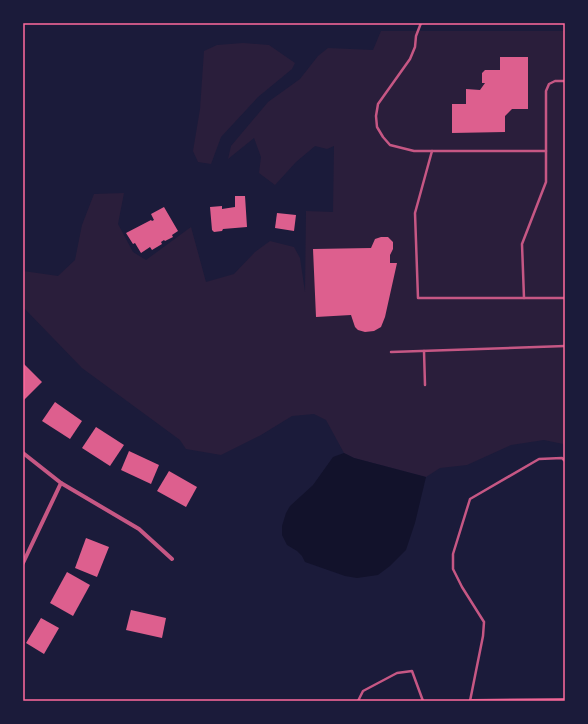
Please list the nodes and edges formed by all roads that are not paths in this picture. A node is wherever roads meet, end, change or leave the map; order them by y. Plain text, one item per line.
1 (421, 23) edge
2 (565, 81) edge
3 (432, 151) junction
4 (546, 152) junction
5 (524, 298) junction
6 (565, 298) edge
7 (565, 346) edge
8 (424, 351) junction
9 (391, 352) dead end
10 (425, 385) dead end
11 (23, 454) edge
12 (565, 461) edge
13 (61, 483) junction
14 (172, 559) dead end
15 (23, 563) edge
16 (565, 700) edge
17 (358, 701) edge
18 (423, 701) edge
19 (471, 701) edge

1 - 3 lane
2 - 4 lane
3 - 4 lane
3 - 5 lane
4 - 5 lane
5 - 6 lane
7 - 8 lane
8 - 9 lane
8 - 10 lane
11 - 13 street
12 - 19 lane
13 - 14 street
13 - 15 street
16 - 19 street
17 - 18 lane

